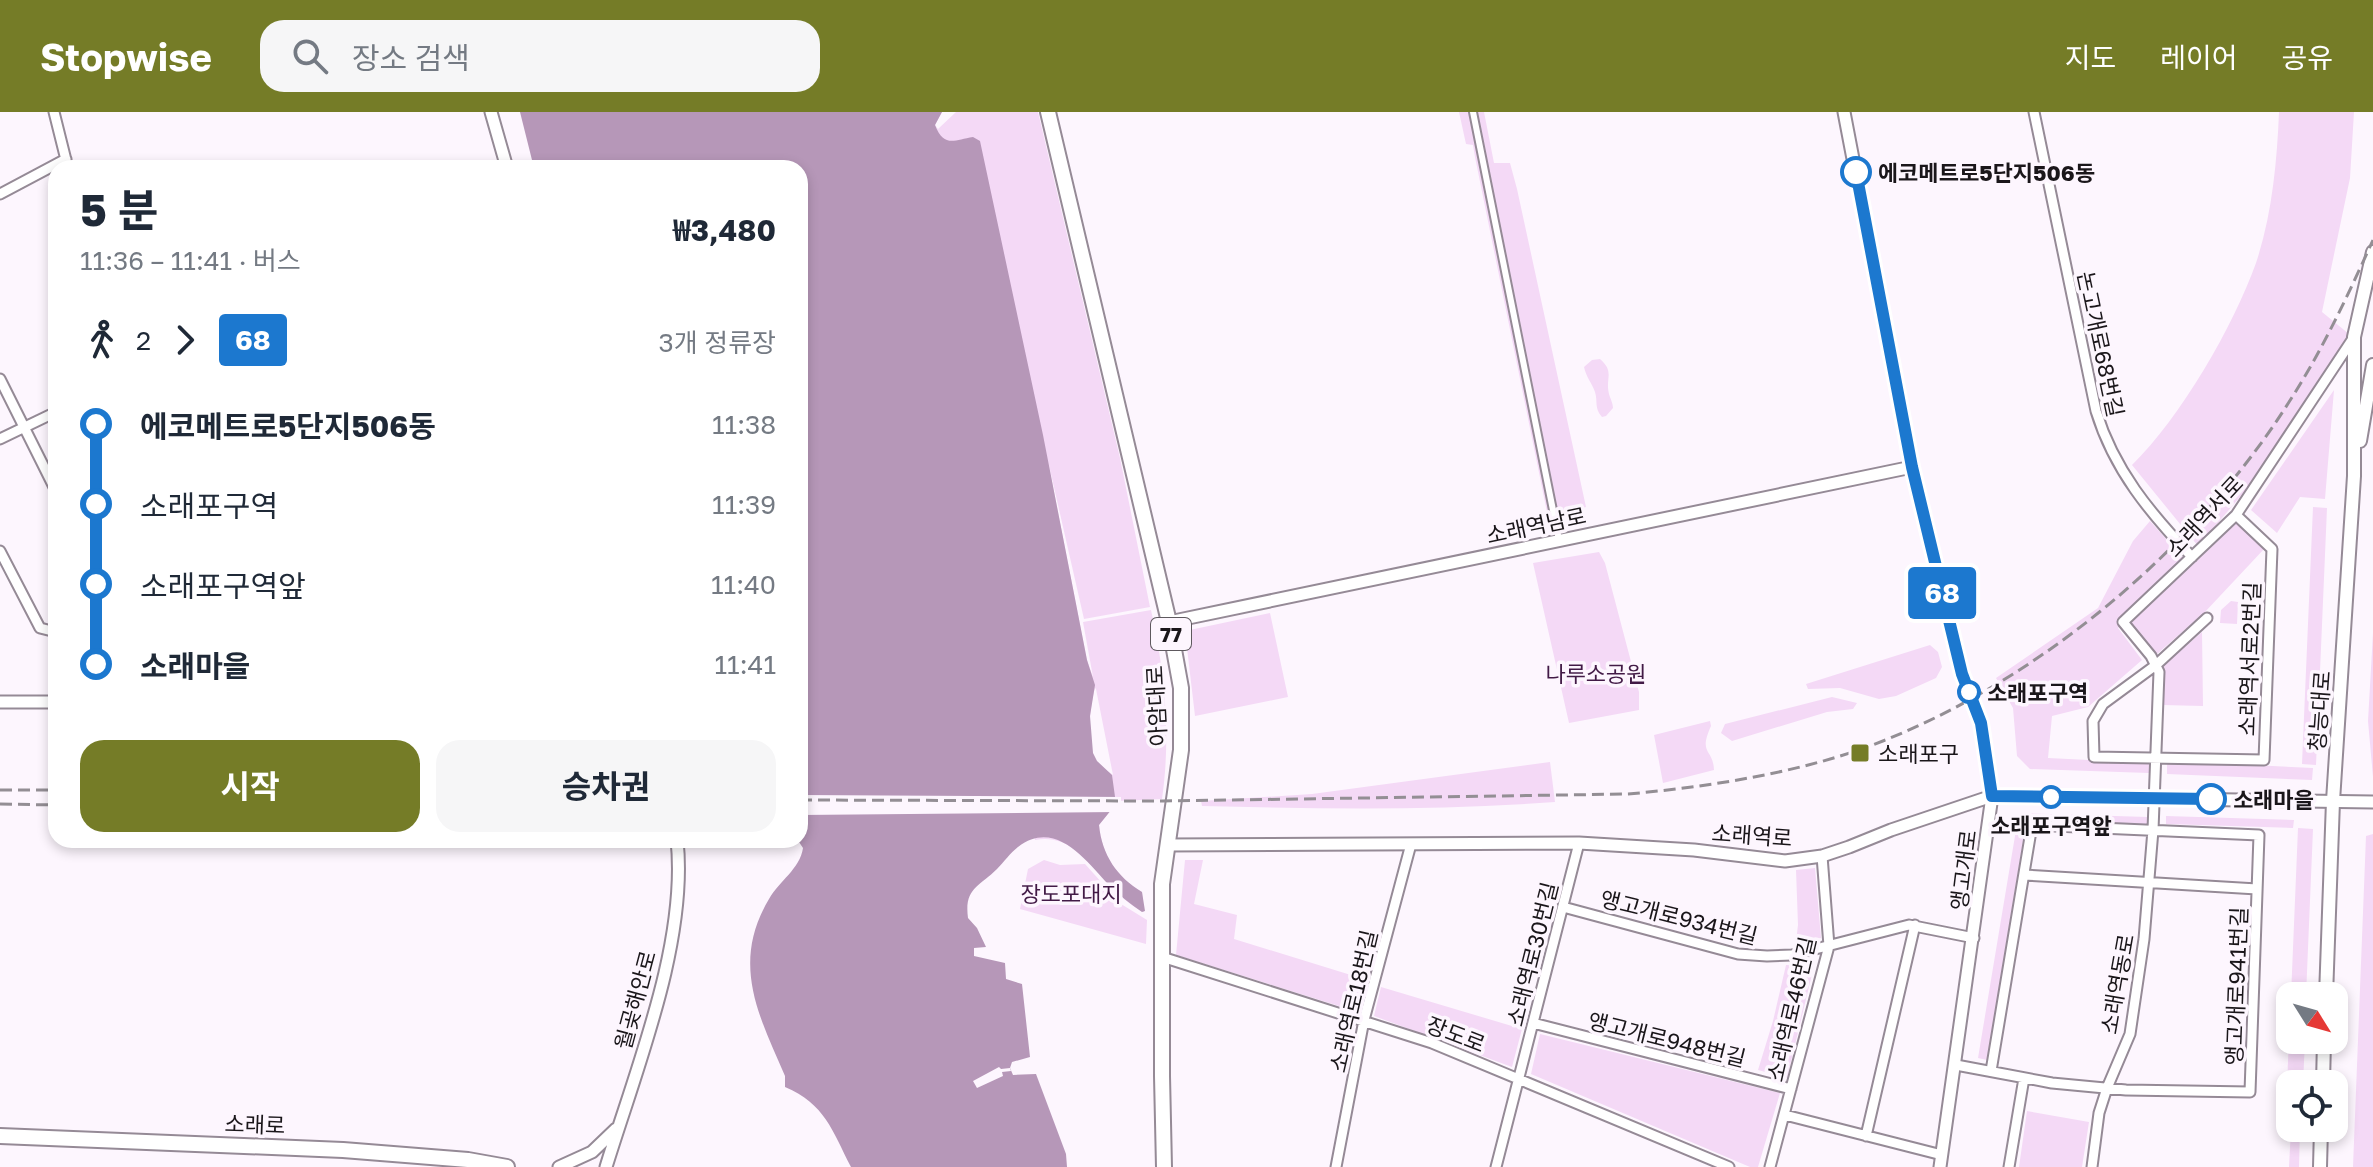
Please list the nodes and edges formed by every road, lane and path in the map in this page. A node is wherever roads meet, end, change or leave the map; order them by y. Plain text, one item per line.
1 (54, 112) edge
2 (491, 112) edge
3 (1048, 112) edge
4 (1473, 112) edge
5 (1844, 112) edge
6 (2034, 112) edge
7 (66, 160) edge
8 (505, 160) edge
9 (48, 172) edge
10 (0, 194) edge
11 (2373, 252) edge
12 (2354, 337) junction
13 (2373, 365) edge
14 (0, 379) edge
15 (48, 416) edge
16 (24, 428) junction
17 (0, 439) edge
18 (1912, 467) junction
19 (48, 475) edge
20 (2354, 476) junction
21 (2236, 515) junction
22 (1559, 540) junction
23 (0, 551) edge
24 (2192, 557) junction
25 (4, 566) edge
26 (2207, 618) dead end
27 (1169, 622) junction
28 (48, 630) edge
29 (2156, 665) junction
30 (0, 702) edge
31 (48, 702) edge
32 (2156, 757) junction
33 (1992, 796) junction
34 (2154, 799) junction
35 (2333, 801) junction
36 (2373, 802) edge
37 (2153, 830) junction
38 (1579, 843) junction
39 (1411, 844) junction
40 (1167, 845) junction
41 (678, 848) edge
42 (1822, 856) junction
43 (2024, 875) junction
44 (2149, 883) junction
45 (2257, 889) junction
46 (1563, 907) junction
47 (1915, 925) junction
48 (1974, 938) junction
49 (1829, 946) junction
50 (1162, 957) junction
51 (2327, 982) edge
52 (1364, 1020) junction
53 (1533, 1023) junction
54 (1956, 1065) junction
55 (1991, 1071) junction
56 (1519, 1078) junction
57 (2024, 1078) junction
58 (2107, 1088) junction
59 (1791, 1089) junction
60 (1785, 1115) junction
61 (618, 1130) junction
62 (0, 1136) edge
63 (1866, 1136) junction
64 (2321, 1142) edge
65 (1941, 1161) edge
66 (507, 1167) edge
67 (559, 1167) edge
68 (606, 1167) edge
69 (617, 1167) edge
70 (1164, 1167) edge
71 (1336, 1167) edge
72 (1496, 1167) edge
73 (1729, 1167) edge
74 (1770, 1167) edge
75 (2009, 1167) edge
76 (2092, 1167) edge
77 (2320, 1167) edge

1 - 7 street
2 - 8 street
3 - 27 main road, 아암대로 / 77
4 - 22 street
5 - 18 street, 앵고개로
6 - 24 street, 논고개로68번길
9 - 10 street
11 - 12 main road, 청능대로
12 - 20 main road, 청능대로
12 - 21 street, 소래역서로
13 - 20 main road, 청능대로
14 - 16 street
15 - 16 street
16 - 17 street
16 - 19 street
18 - 22 street, 소래역남로
18 - 33 street, 앵고개로
20 - 35 main road, 청능대로
21 - 24 street, 소래역서로
21 - 32 street, 소래역서로2번길
22 - 27 street, 소래역남로
23 - 25 street
24 - 29 street, 소래역서로
25 - 28 street
26 - 29 street
27 - 40 main road, 아암대로 / 77
29 - 32 street
29 - 32 street
30 - 31 street
32 - 34 street
33 - 34 street, 소래역로
33 - 42 street, 소래역로
33 - 48 street, 앵고개로
34 - 35 street, 소래역로
34 - 37 street, 소래역동로
35 - 36 street, 소래역로
35 - 51 main road, 청능대로
37 - 43 street
37 - 44 street, 소래역동로
37 - 45 street, 앵고개로941번길
38 - 39 street, 소래역로
38 - 42 street, 소래역로
38 - 46 street, 소래역로30번길
39 - 40 street, 소래역로
39 - 52 street, 소래역로18번길
40 - 50 main road, 아암대로 / 77
41 - 61 street, 월곶해안로
42 - 49 street, 소래역로46번길
43 - 44 street
43 - 55 street
44 - 45 street
44 - 58 street, 소래역동로
45 - 58 street, 앵고개로941번길
46 - 49 street, 앵고개로934번길
46 - 53 street, 소래역로30번길
47 - 48 street, 앵고개로934번길
47 - 49 street, 앵고개로934번길
47 - 63 street
48 - 54 street, 앵고개로
49 - 59 street, 소래역로46번길
50 - 52 street, 장도로
50 - 70 main road, 아암대로 / 77
52 - 56 street, 장도로
52 - 71 street, 소래역로18번길
53 - 56 street, 소래역로30번길
53 - 59 street, 앵고개로948번길
54 - 55 street, 앵고개로941번길
54 - 65 street, 앵고개로
55 - 57 street, 앵고개로941번길
56 - 72 street, 소래역로30번길
56 - 73 street, 장도로
57 - 58 street, 앵고개로941번길
57 - 75 street
58 - 76 street
59 - 60 street, 소래역로46번길
60 - 63 street
60 - 74 street, 소래역로46번길
61 - 67 street
61 - 68 street, 월곶해안로
61 - 69 street
62 - 66 main road, 소래로
63 - 65 street
64 - 77 main road

